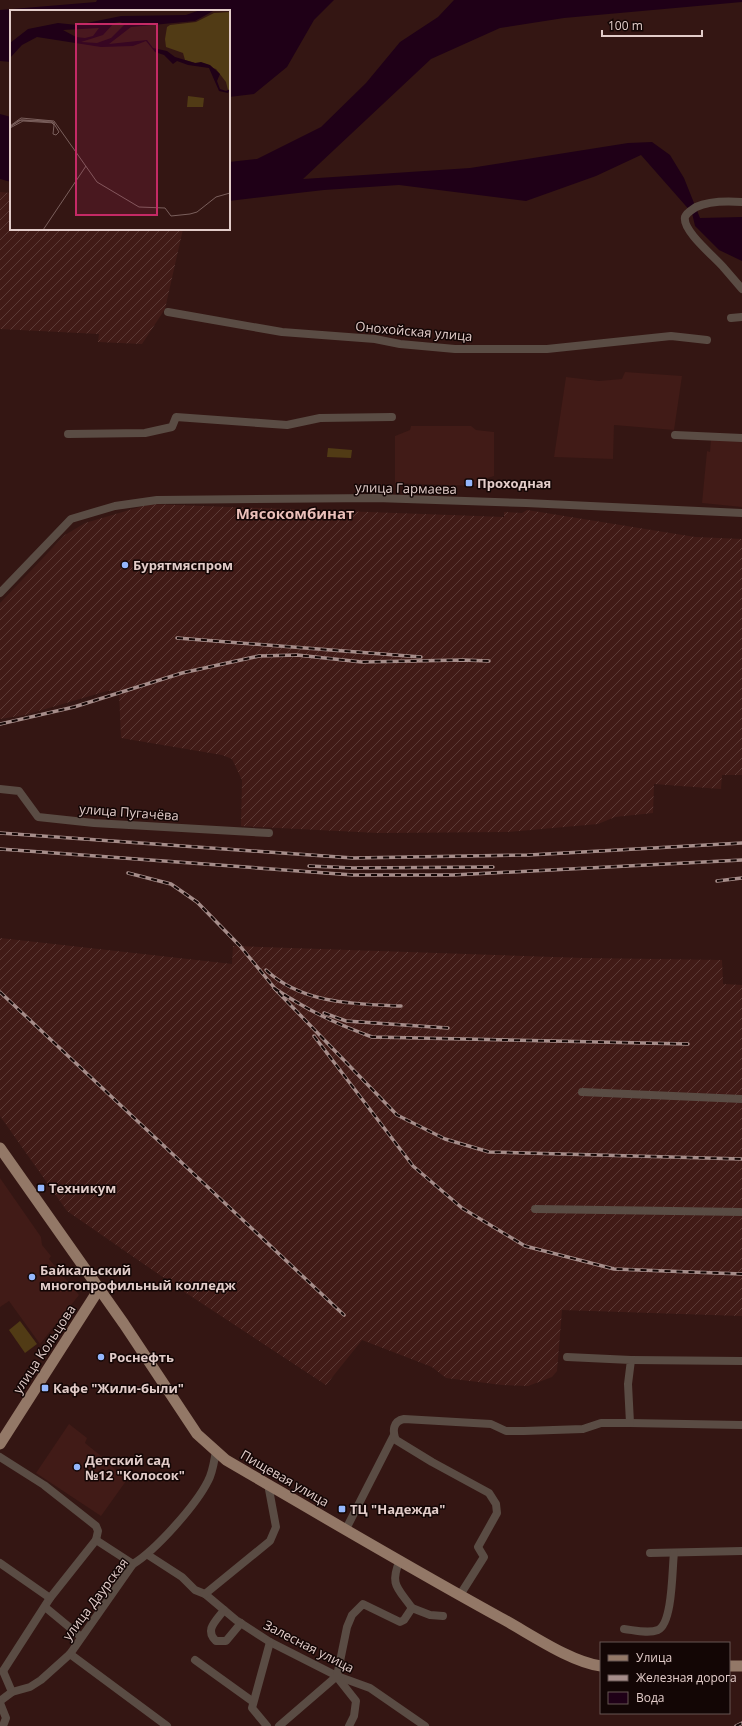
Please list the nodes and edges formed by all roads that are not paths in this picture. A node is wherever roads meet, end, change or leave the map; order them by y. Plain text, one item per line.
1 (742, 202) edge
2 (742, 289) edge
3 (168, 312) dead end
4 (742, 317) edge
5 (731, 318) dead end
6 (707, 340) dead end
7 (392, 417) dead end
8 (68, 434) dead end
9 (675, 435) dead end
10 (742, 438) edge
11 (742, 513) edge
12 (0, 593) edge
13 (0, 789) edge
14 (269, 833) dead end
15 (582, 1092) dead end
16 (742, 1099) edge
17 (0, 1148) edge
18 (535, 1209) dead end
19 (742, 1212) edge
20 (99, 1289) junction
21 (567, 1357) dead end
22 (631, 1360) junction
23 (742, 1361) edge
24 (630, 1423) junction
25 (742, 1425) edge
26 (394, 1435) junction
27 (0, 1444) edge
28 (216, 1451) junction
29 (0, 1457) edge
30 (268, 1484) junction
31 (346, 1529) junction
32 (96, 1540) junction
33 (742, 1551) edge
34 (674, 1552) junction
35 (650, 1553) dead end
36 (148, 1555) junction
37 (400, 1560) junction
38 (0, 1563) edge
39 (133, 1564) junction
40 (205, 1594) junction
41 (460, 1595) junction
42 (50, 1598) junction
43 (45, 1607) junction
44 (412, 1608) junction
45 (224, 1610) junction
46 (443, 1616) dead end
47 (241, 1623) junction
48 (624, 1629) dead end
49 (80, 1636) junction
50 (270, 1642) junction
51 (70, 1654) junction
52 (195, 1660) dead end
53 (600, 1666) edge
54 (730, 1666) edge
55 (742, 1666) edge
56 (2, 1670) edge
57 (337, 1676) junction
58 (12, 1692) junction
59 (252, 1701) junction
60 (0, 1702) edge
61 (3, 1726) edge
62 (167, 1726) edge
63 (267, 1726) edge
64 (279, 1726) edge
65 (349, 1726) edge
66 (425, 1726) edge

1 - 2 street
3 - 6 street, Онохойская улица
4 - 5 street
7 - 8 street
9 - 10 street
11 - 12 street, улица Гармаева
13 - 14 street, улица Пугачёва
15 - 16 street
17 - 20 main road, Пищевая улица
18 - 19 street
20 - 27 main road, улица Кольцова
20 - 28 main road, Пищевая улица
21 - 22 street
22 - 23 street
22 - 24 street
24 - 25 street
24 - 26 street
26 - 31 street
26 - 41 street
28 - 30 main road, Пищевая улица
28 - 36 street, улица Даурская
29 - 32 street
30 - 31 main road, Пищевая улица
30 - 40 street
31 - 37 main road, Пищевая улица
32 - 39 street
32 - 42 street
33 - 34 street
34 - 35 street
34 - 48 street
36 - 39 street, улица Даурская
36 - 40 street, Залесная улица
37 - 41 main road, Пищевая улица
37 - 44 street
38 - 42 street
39 - 49 street, улица Даурская
40 - 45 street, Залесная улица
41 - 53 main road, Пищевая улица
42 - 43 street
43 - 49 street
43 - 56 street
44 - 46 street
44 - 57 street
45 - 47 street, Залесная улица
45 - 47 street
47 - 50 street, Залесная улица
49 - 51 street, улица Даурская
50 - 57 street, Залесная улица
50 - 59 street
51 - 58 street, улица Даурская
51 - 62 street
52 - 59 street
54 - 55 main road
56 - 58 street
57 - 64 street
57 - 65 street
57 - 66 street, Залесная улица
58 - 60 street, улица Даурская
59 - 63 street
60 - 61 street

